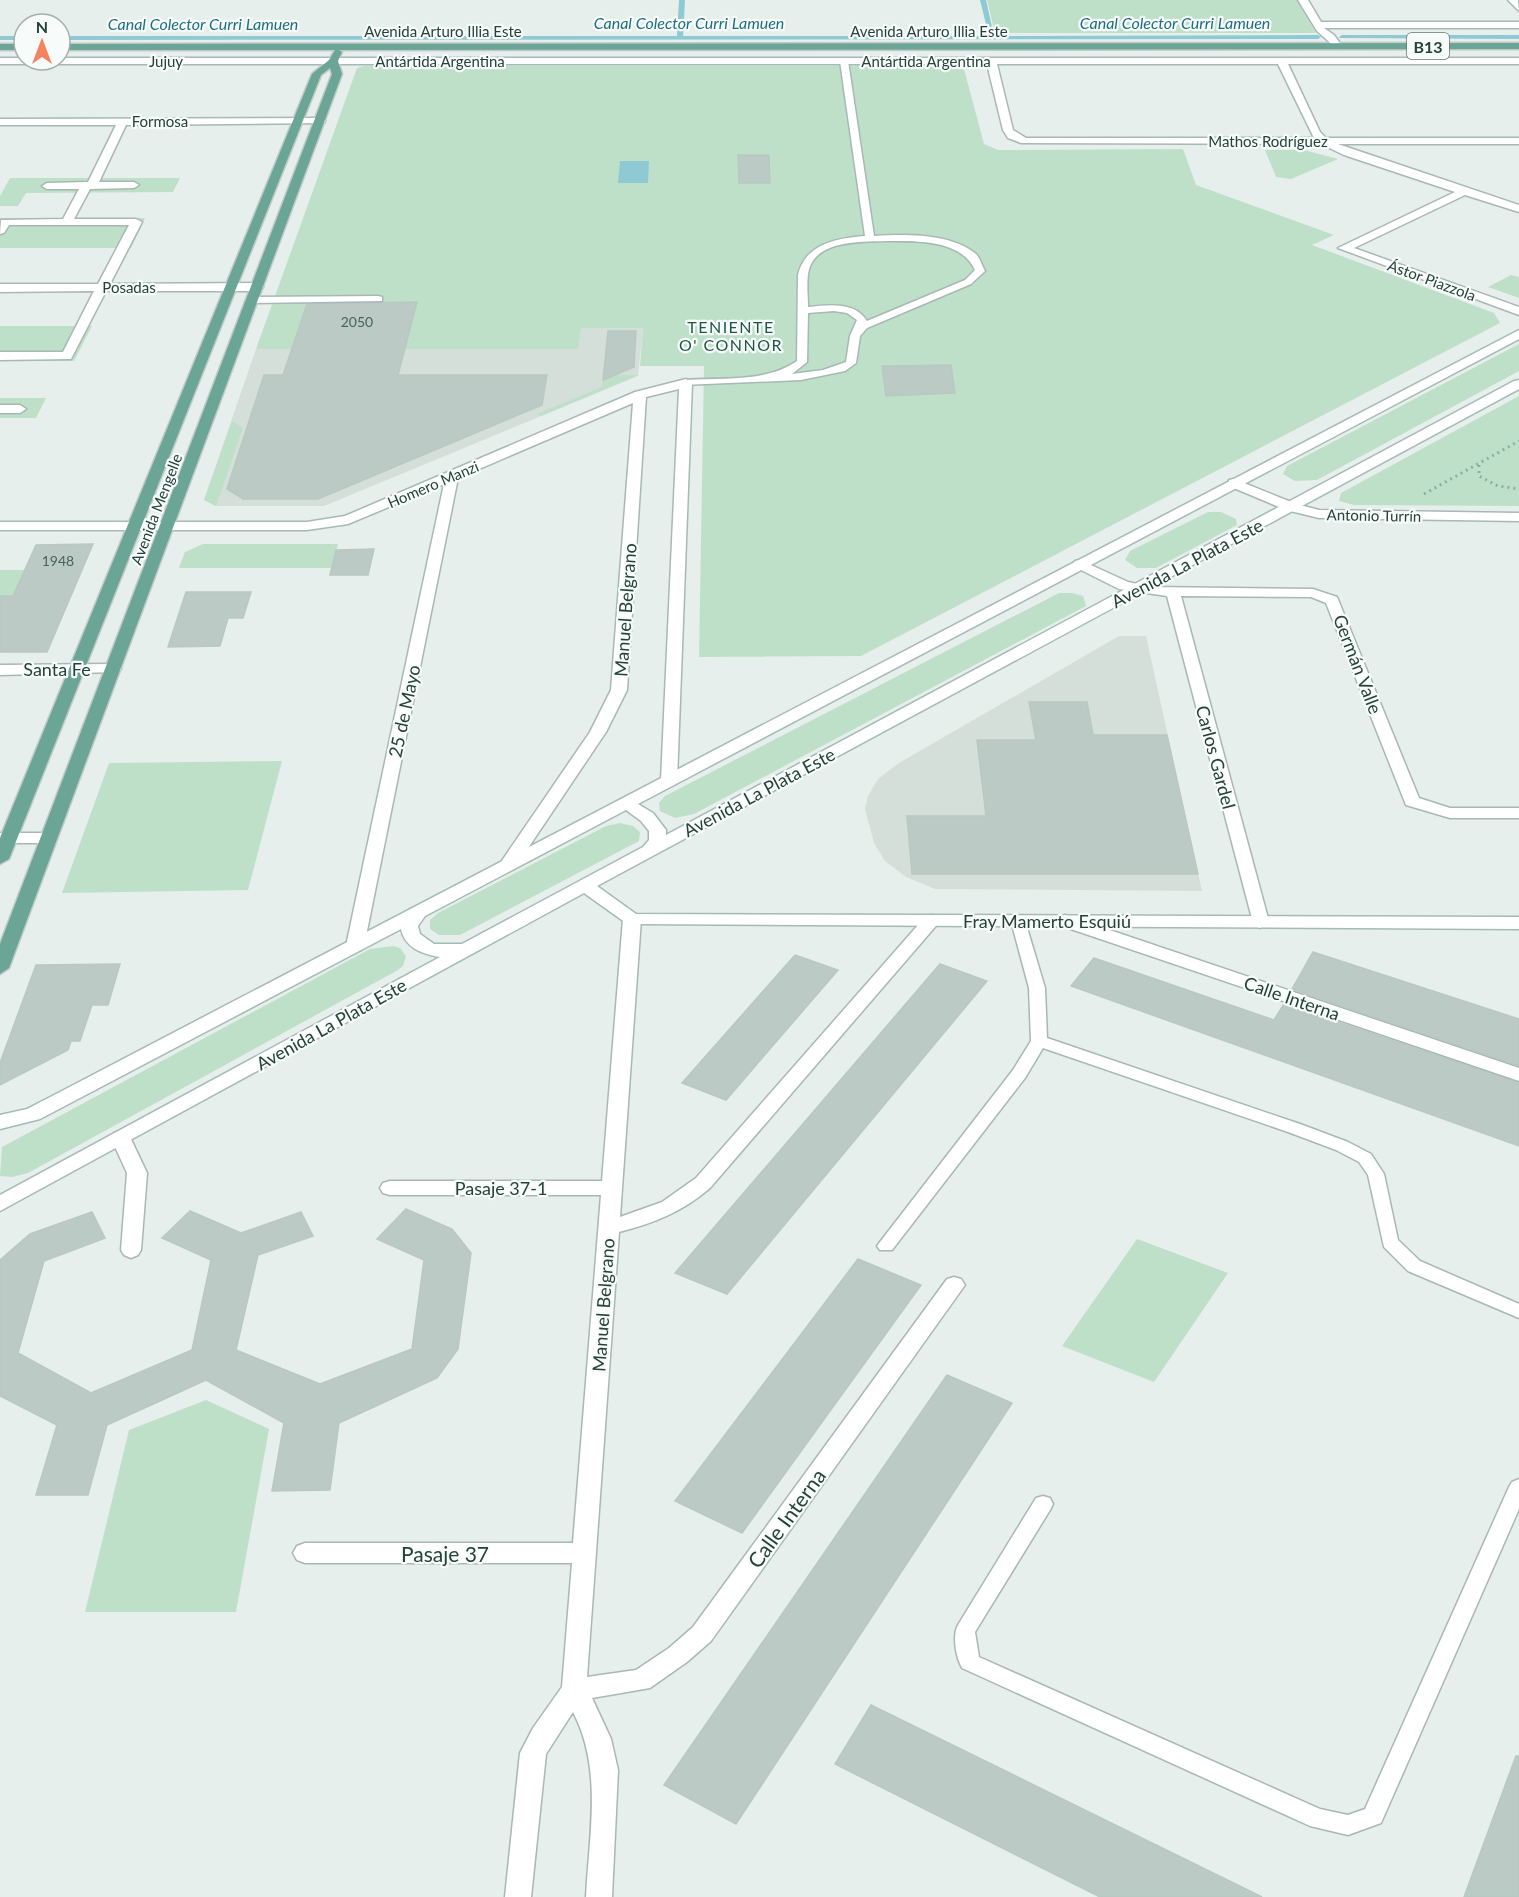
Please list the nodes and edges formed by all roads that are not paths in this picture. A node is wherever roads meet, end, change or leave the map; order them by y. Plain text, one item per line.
1 (1303, 0) edge
2 (1513, 0) edge
3 (1519, 8) edge
4 (1318, 25) junction
5 (1519, 25) edge
6 (72, 46) edge
7 (339, 46) junction
8 (1336, 46) junction
9 (1519, 46) edge
10 (333, 61) junction
11 (844, 61) junction
12 (991, 61) junction
13 (1282, 61) junction
14 (1519, 61) edge
15 (1, 63) edge
16 (123, 121) junction
17 (298, 121) junction
18 (320, 121) junction
19 (0, 122) edge
20 (1323, 141) junction
21 (1519, 141) edge
22 (90, 185) junction
23 (134, 185) dead end
24 (47, 186) dead end
25 (1465, 191) junction
26 (1519, 209) edge
27 (67, 222) junction
28 (0, 231) edge
29 (870, 239) junction
30 (102, 287) junction
31 (231, 287) junction
32 (0, 288) edge
33 (255, 293) junction
34 (378, 299) dead end
35 (802, 311) junction
36 (1519, 311) edge
37 (858, 331) junction
38 (1519, 334) edge
39 (0, 356) edge
40 (767, 378) junction
41 (686, 383) junction
42 (1519, 384) edge
43 (640, 395) junction
44 (0, 409) edge
45 (20, 409) dead end
46 (452, 476) junction
47 (1234, 483) junction
48 (1292, 507) junction
49 (1519, 517) edge
50 (0, 526) edge
51 (135, 526) junction
52 (167, 526) junction
53 (1080, 564) junction
54 (1138, 589) junction
55 (1173, 592) junction
56 (77, 669) junction
57 (113, 669) junction
58 (0, 670) edge
59 (669, 780) junction
60 (626, 803) junction
61 (1519, 813) edge
62 (4, 838) edge
63 (49, 838) junction
64 (649, 851) junction
65 (0, 859) edge
66 (508, 865) junction
67 (585, 885) junction
68 (419, 912) junction
69 (632, 919) junction
70 (932, 920) junction
71 (1018, 921) junction
72 (1065, 921) junction
73 (1260, 922) junction
74 (1519, 923) edge
75 (355, 946) junction
76 (469, 948) junction
77 (0, 969) edge
78 (1039, 1041) junction
79 (1519, 1075) edge
80 (0, 1122) edge
81 (121, 1138) junction
82 (390, 1188) dead end
83 (612, 1188) junction
84 (0, 1204) edge
85 (608, 1227) junction
86 (886, 1246) dead end
87 (131, 1250) dead end
88 (954, 1285) dead end
89 (1519, 1311) edge
90 (1519, 1487) edge
91 (1043, 1504) dead end
92 (584, 1552) junction
93 (305, 1553) dead end
94 (574, 1690) junction
95 (518, 1897) edge
96 (599, 1897) edge

1 - 4 street
2 - 3 street
4 - 5 street
4 - 8 street
6 - 7 main road, Avenida Arturo Illia Este
7 - 8 main road, Avenida Arturo Illia Este / B13
7 - 10 main road, Avenida Mengelle
8 - 9 main road, Avenida Arturo Illia Este / B13
10 - 11 street, Antártida Argentina
10 - 15 street, Jujuy
10 - 17 main road, Avenida Mengelle
10 - 18 main road, Avenida Mengelle
11 - 12 street, Antártida Argentina
11 - 29 lane
12 - 13 street, Antártida Argentina
12 - 20 street, Mathos Rodríguez
13 - 14 street, Antártida Argentina
13 - 20 street
16 - 17 street, Formosa
16 - 19 street, Formosa
16 - 22 street
17 - 18 street, Formosa
17 - 31 main road, Avenida Mengelle
18 - 33 main road, Avenida Mengelle
20 - 21 street, Mathos Rodríguez
20 - 25 street
22 - 23 street
22 - 24 street
22 - 27 street
25 - 26 street
25 - 36 street, Ástor Piazzola
27 - 28 street
27 - 30 street
29 - 35 lane
29 - 37 lane
30 - 31 street, Posadas
30 - 32 street, Posadas
30 - 39 street
31 - 33 street, Posadas
31 - 51 main road, Avenida Mengelle
33 - 34 lane
33 - 52 main road, Avenida Mengelle
35 - 37 lane
35 - 40 lane
37 - 40 lane
38 - 47 street
40 - 41 lane
41 - 43 street, Homero Manzi
41 - 59 street
42 - 48 street, Avenida La Plata Este
43 - 46 street, Homero Manzi
43 - 66 street, Manuel Belgrano
44 - 45 street
46 - 52 street, Homero Manzi
46 - 75 street, 25 de Mayo
47 - 48 street, Antonio Turrín
47 - 53 street
48 - 49 street, Antonio Turrín
48 - 54 street, Avenida La Plata Este
50 - 51 street, Homero Manzi
51 - 52 street, Homero Manzi
51 - 56 main road, Avenida Mengelle
52 - 57 main road, Avenida Mengelle
53 - 54 street, Germán Valle
53 - 59 street
54 - 55 street, Germán Valle
54 - 64 street, Avenida La Plata Este
55 - 61 street, Germán Valle
55 - 73 street, Carlos Gardel
56 - 57 street, Santa Fe
56 - 58 street, Santa Fe
56 - 62 main road, Avenida Mengelle
57 - 63 main road, Avenida Mengelle
59 - 60 street
60 - 64 street
60 - 66 street
62 - 63 street
62 - 65 main road, Avenida Mengelle
63 - 77 main road, Avenida Mengelle
64 - 67 street, Avenida La Plata Este
66 - 68 street
67 - 69 street
67 - 76 street, Avenida La Plata Este
68 - 75 street
68 - 76 street
69 - 70 street, Fray Mamerto Esquiú
69 - 83 street, Manuel Belgrano
70 - 71 street, Fray Mamerto Esquiú
70 - 85 street
71 - 72 street, Fray Mamerto Esquiú
71 - 78 lane
72 - 73 street, Fray Mamerto Esquiú
72 - 79 street, Calle Interna
73 - 74 street, Fray Mamerto Esquiú
75 - 80 street
76 - 81 street, Avenida La Plata Este
78 - 86 lane
78 - 89 lane
81 - 84 street, Avenida La Plata Este
81 - 87 street
82 - 83 street, Pasaje 37-1
83 - 85 street, Manuel Belgrano
85 - 92 street, Manuel Belgrano
88 - 94 street, Calle Interna
90 - 91 lane
92 - 93 street, Pasaje 37
92 - 94 street, Manuel Belgrano
94 - 95 street
94 - 96 street

